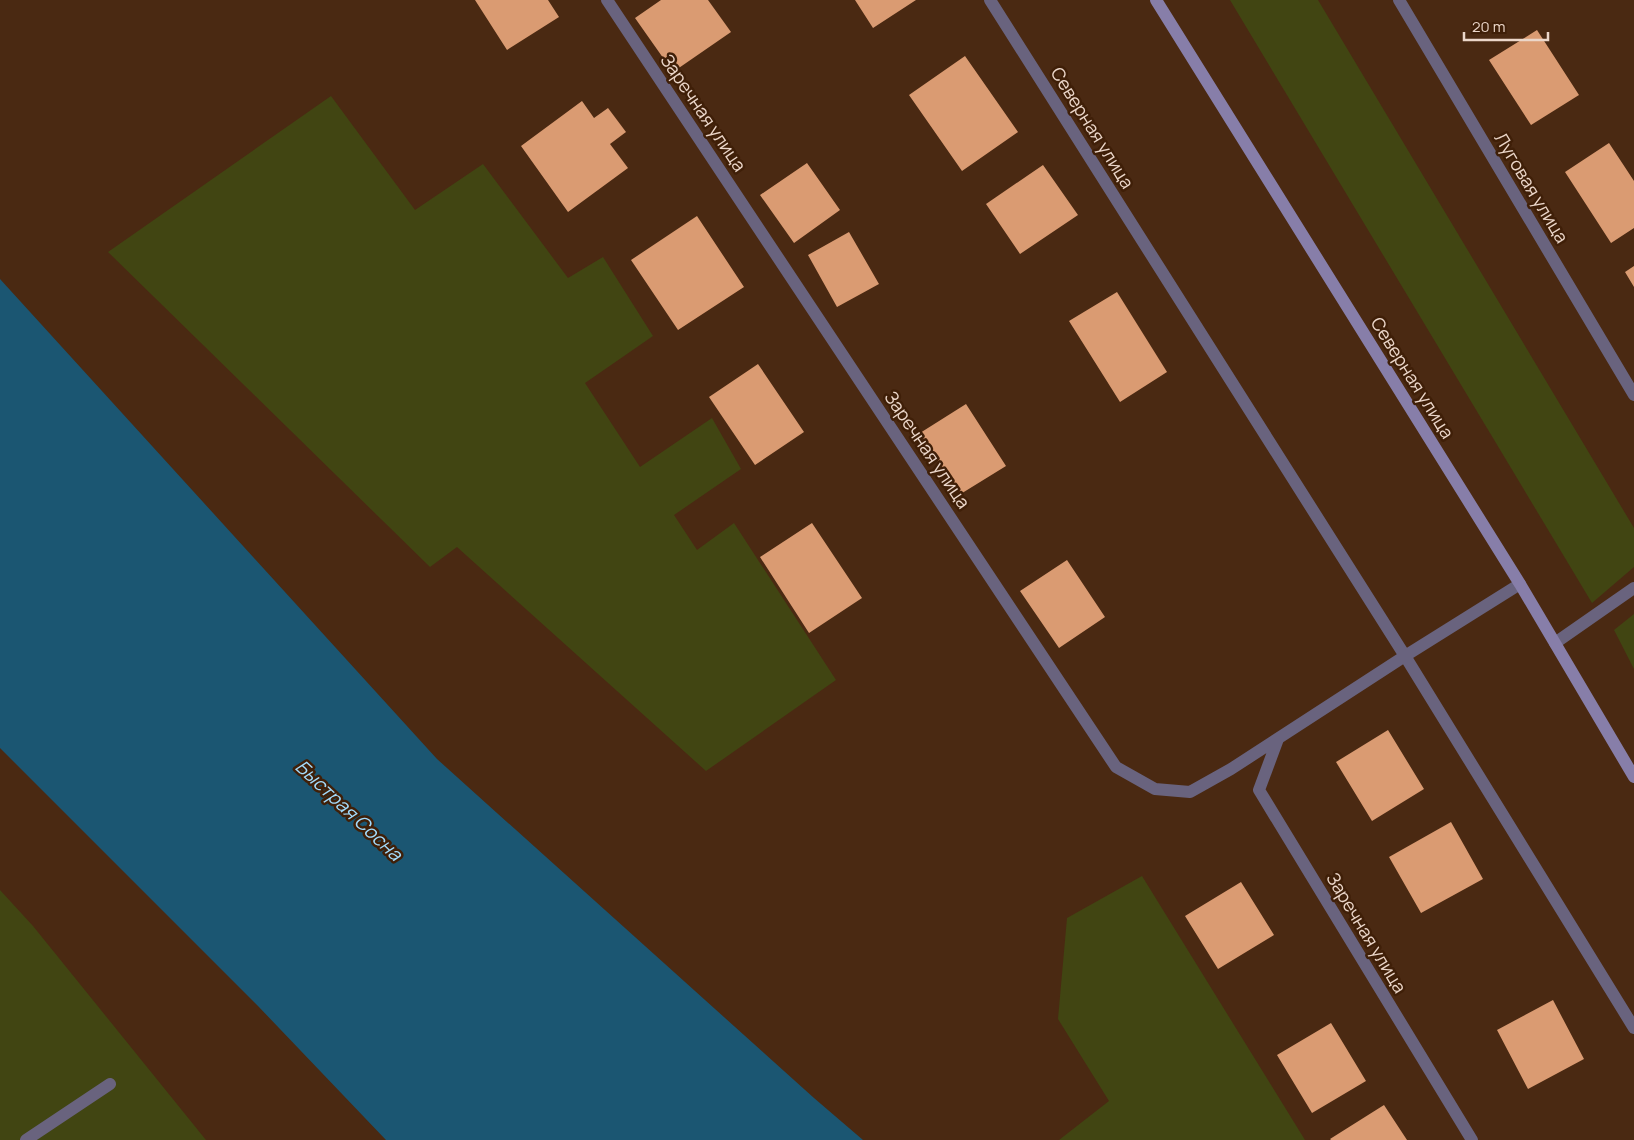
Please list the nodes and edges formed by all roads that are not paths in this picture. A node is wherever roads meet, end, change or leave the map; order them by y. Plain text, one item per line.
1 (608, 0) edge
2 (990, 0) edge
3 (1156, 0) edge
4 (1399, 0) edge
5 (1634, 395) edge
6 (1520, 584) junction
7 (1634, 588) edge
8 (1555, 643) junction
9 (1405, 656) junction
10 (1278, 739) junction
11 (1634, 777) edge
12 (1634, 1028) edge
13 (110, 1084) dead end
14 (26, 1140) edge
15 (1472, 1140) edge

1 - 10 street, Заречная улица
2 - 9 street, Северная улица
3 - 6 street, Северная улица
4 - 5 street, Луговая улица
6 - 8 street, Северная улица
6 - 9 street, Заречная улица
7 - 8 street
8 - 11 street, Северная улица
9 - 10 street, Заречная улица
9 - 12 street, Северная улица
10 - 15 street, Заречная улица
13 - 14 street

